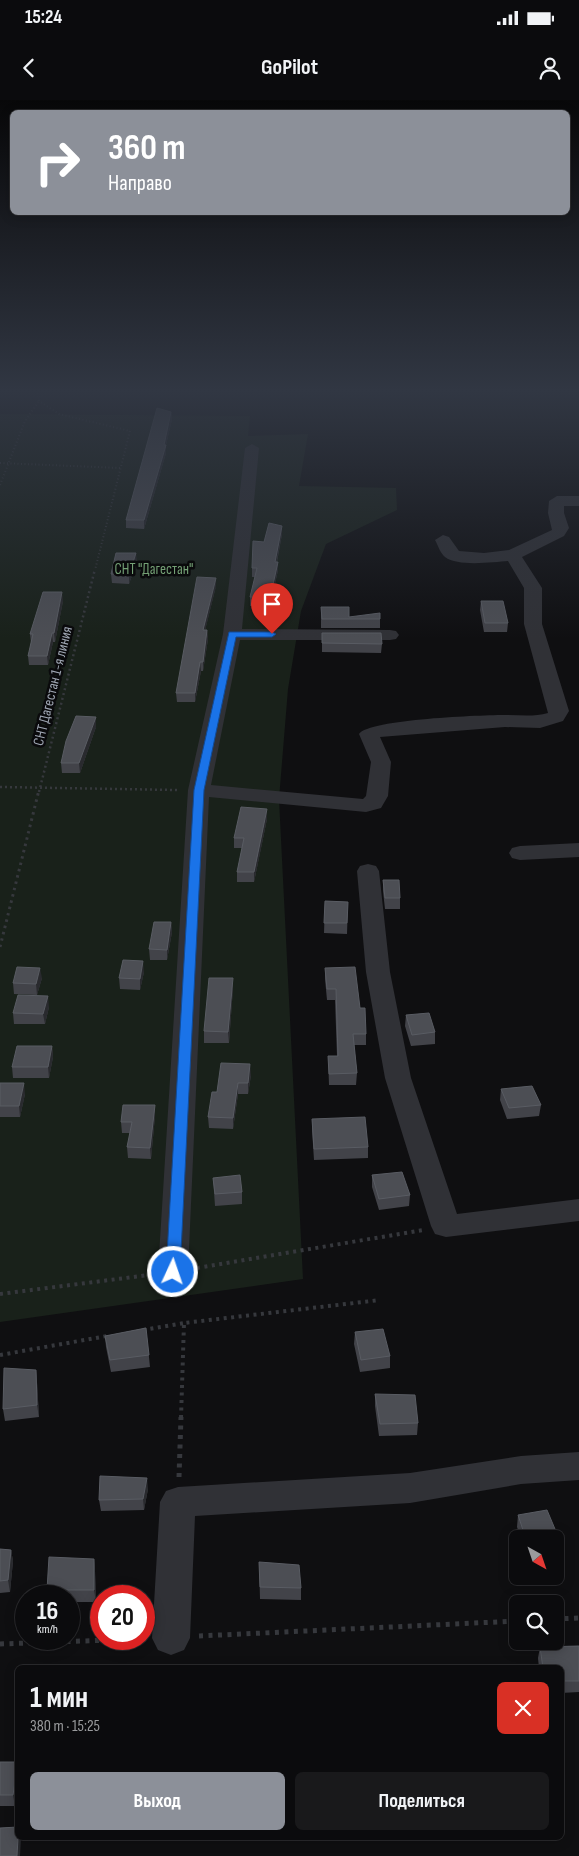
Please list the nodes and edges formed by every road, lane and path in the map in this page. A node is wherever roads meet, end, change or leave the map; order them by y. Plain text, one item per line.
1 (118, 475) edge
2 (249, 475) edge
3 (579, 501) edge
4 (443, 540) dead end
5 (513, 556) junction
6 (232, 634) junction
7 (390, 635) dead end
8 (0, 787) edge
9 (39, 789) junction
10 (199, 790) junction
11 (579, 850) edge
12 (520, 853) dead end
13 (368, 871) dead end
14 (0, 947) edge
15 (579, 1210) edge
16 (446, 1226) junction
17 (173, 1272) junction
18 (0, 1294) edge
19 (380, 1300) dead end
20 (184, 1323) junction
21 (136, 1332) edge
22 (116, 1335) edge
23 (0, 1355) edge
24 (579, 1466) edge
25 (178, 1502) junction
26 (579, 1618) edge
27 (564, 1619) edge
28 (509, 1621) edge
29 (155, 1632) edge
30 (155, 1638) edge
31 (90, 1640) edge
32 (0, 1644) edge

1 - 9 path, СНТ Дагестан 1-я линия
2 - 6 street
3 - 5 street
4 - 5 street
5 - 10 street
6 - 7 street
6 - 10 street
8 - 9 path
9 - 10 path
9 - 14 path, СНТ Дагестан 1-я линия
10 - 17 street
11 - 12 street
13 - 16 street
15 - 16 street
16 - 17 path
17 - 18 path
19 - 20 path
20 - 21 path
20 - 25 path
22 - 23 path
24 - 25 street
25 - 29 street
26 - 27 path
28 - 30 path
31 - 32 path

